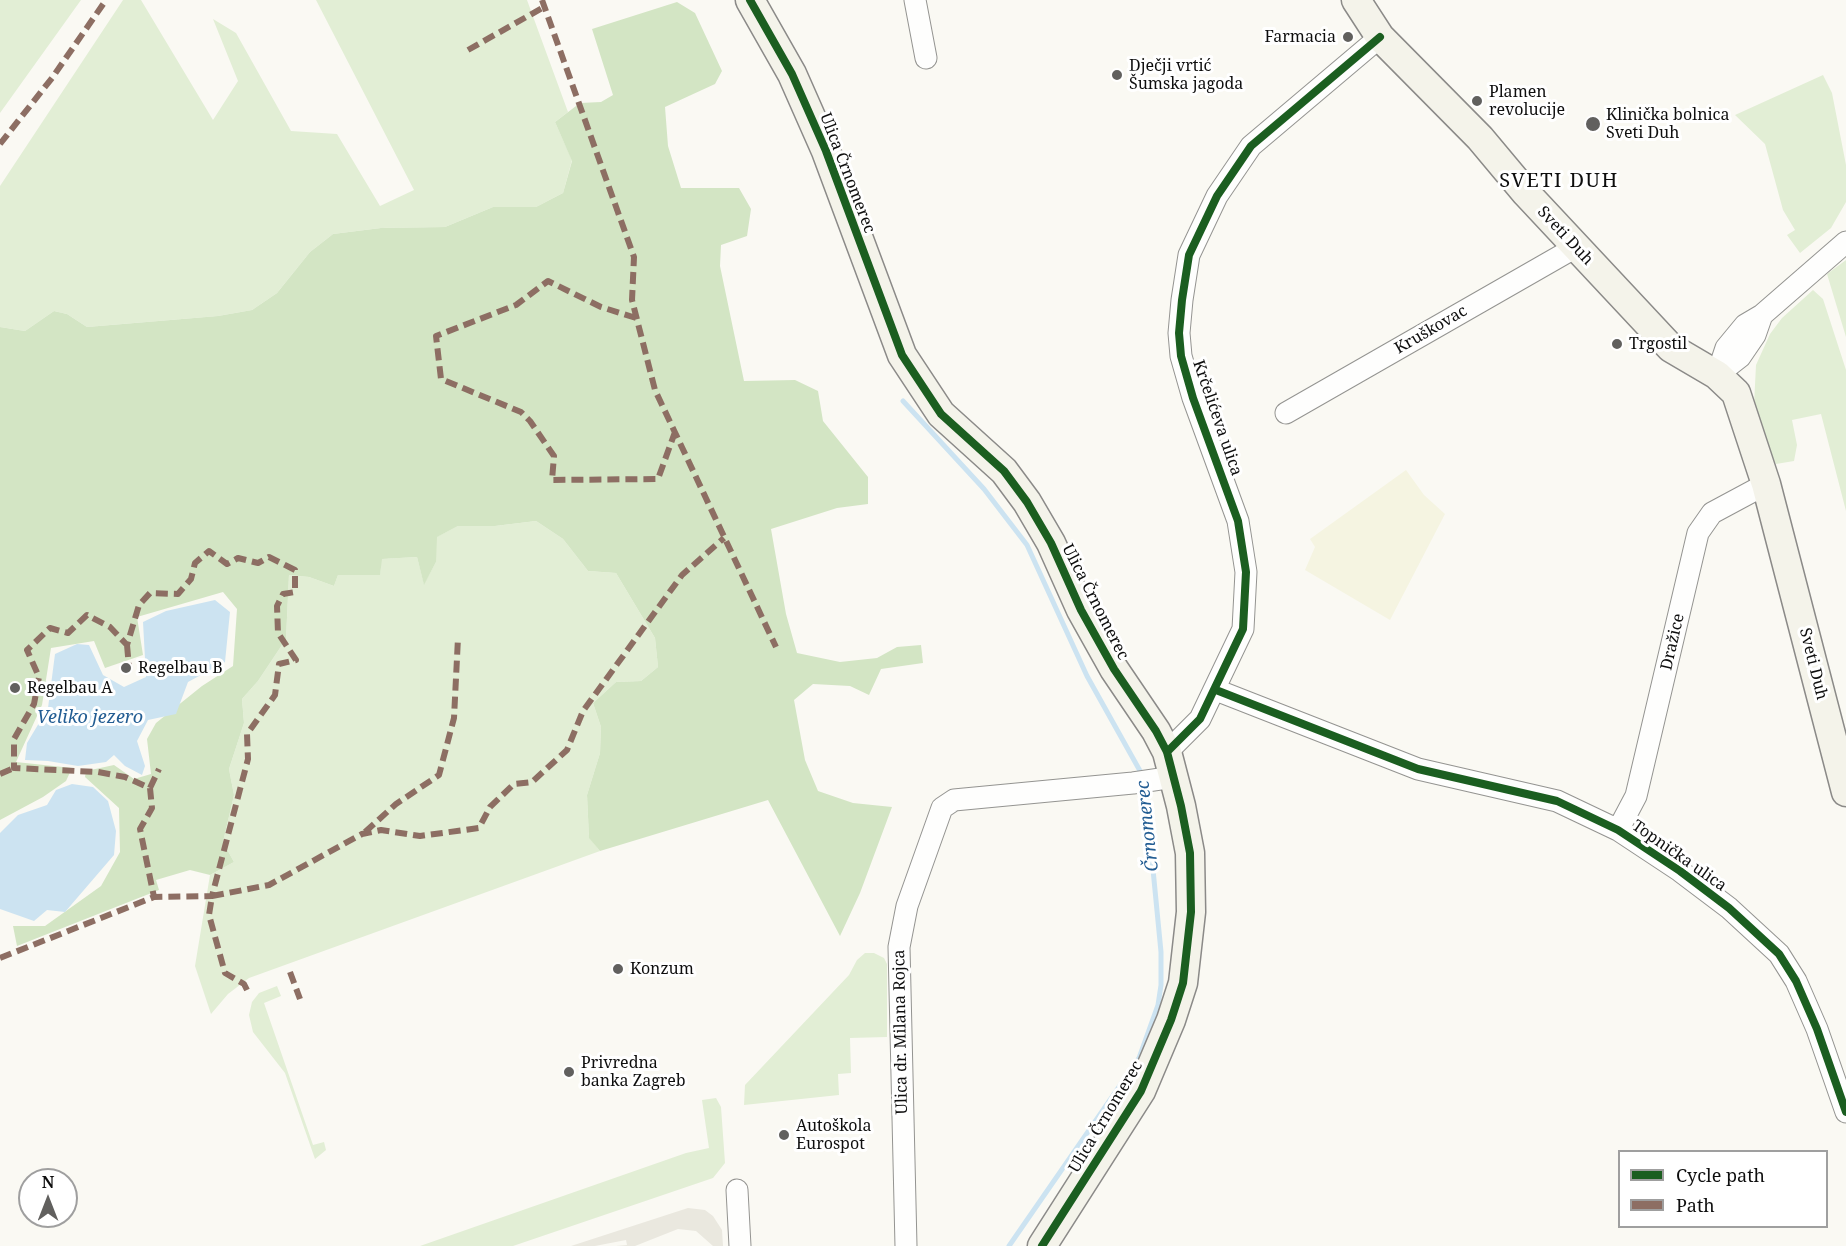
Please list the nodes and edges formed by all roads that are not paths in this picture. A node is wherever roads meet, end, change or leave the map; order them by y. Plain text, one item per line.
1 (750, 0) edge
2 (915, 0) edge
3 (1356, 0) edge
4 (1380, 37) junction
5 (926, 58) dead end
6 (1846, 242) edge
7 (1576, 247) junction
8 (1717, 375) junction
9 (1286, 413) dead end
10 (1766, 484) junction
11 (1216, 690) junction
12 (1157, 773) junction
13 (1846, 792) edge
14 (1618, 830) junction
15 (1846, 1112) edge
16 (737, 1190) dead end
17 (740, 1246) edge
18 (906, 1246) edge
19 (1042, 1246) edge

1 - 12 street, Ulica Črnomerec
2 - 5 street
3 - 4 street, Sveti Duh
4 - 7 street, Sveti Duh
4 - 11 street, Krčelićeva ulica
6 - 8 street
7 - 8 street, Sveti Duh
7 - 9 street, Kruškovac
8 - 10 street, Sveti Duh
10 - 13 street, Sveti Duh
10 - 14 street, Dražice
11 - 12 street, Krčelićeva ulica
11 - 14 street, Topnička ulica
12 - 18 street, Ulica dr. Milana Rojca
12 - 19 street, Ulica Črnomerec
14 - 15 street, Topnička ulica
16 - 17 street

